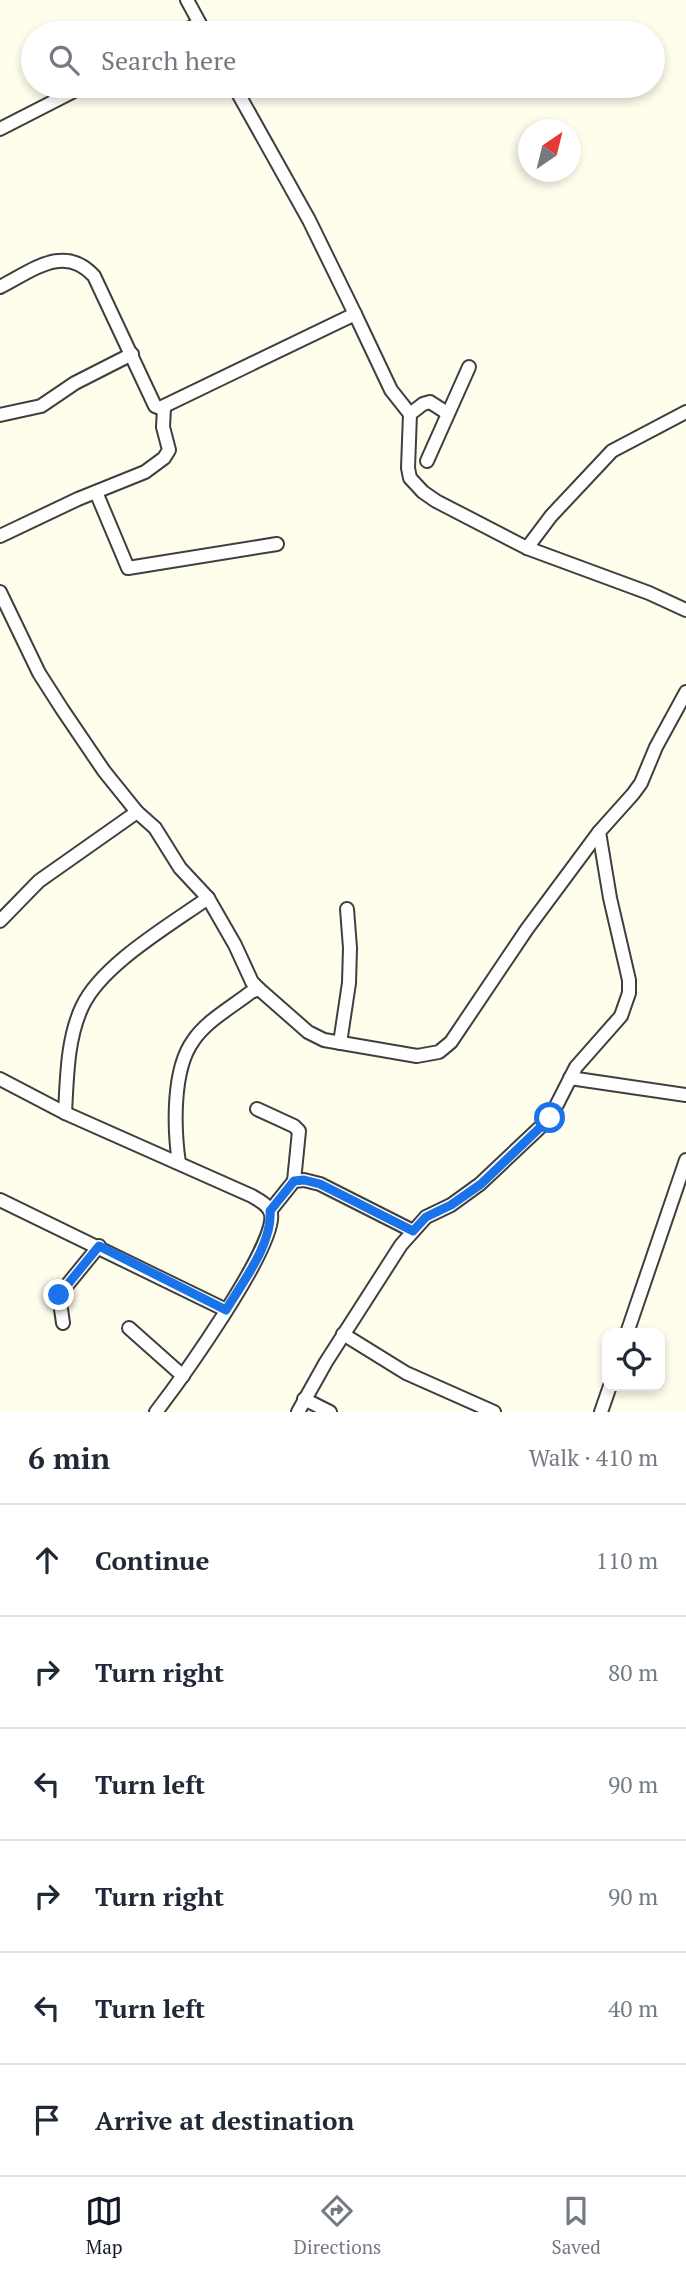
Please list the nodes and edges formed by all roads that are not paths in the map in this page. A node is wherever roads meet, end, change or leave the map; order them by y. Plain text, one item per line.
1 (187, 0) edge
2 (198, 21) edge
3 (61, 98) edge
4 (241, 98) edge
5 (0, 129) edge
6 (0, 287) edge
7 (355, 314) junction
8 (132, 354) junction
9 (469, 367) dead end
10 (164, 408) junction
11 (409, 411) junction
12 (686, 412) edge
13 (447, 413) junction
14 (0, 415) edge
15 (427, 461) dead end
16 (96, 492) junction
17 (0, 536) edge
18 (276, 544) dead end
19 (527, 548) junction
20 (0, 592) edge
21 (686, 610) edge
22 (686, 692) edge
23 (137, 812) junction
24 (599, 832) junction
25 (208, 898) junction
26 (346, 909) dead end
27 (0, 921) edge
28 (259, 989) junction
29 (340, 1042) junction
30 (570, 1078) junction
31 (0, 1079) edge
32 (686, 1095) edge
33 (257, 1109) dead end
34 (65, 1113) junction
35 (686, 1160) edge
36 (179, 1163) junction
37 (294, 1181) junction
38 (0, 1200) edge
39 (270, 1211) junction
40 (413, 1231) junction
41 (99, 1246) junction
42 (226, 1310) junction
43 (63, 1323) dead end
44 (129, 1328) dead end
45 (628, 1328) edge
46 (344, 1335) junction
47 (183, 1376) junction
48 (608, 1391) edge
49 (304, 1399) junction
50 (156, 1412) edge
51 (298, 1412) edge
52 (330, 1412) edge
53 (494, 1412) edge
54 (601, 1412) edge

1 - 2 street
3 - 5 street
4 - 7 street
6 - 8 street
7 - 10 street
7 - 11 street
8 - 10 street
8 - 14 street
9 - 13 street
10 - 16 street
11 - 13 street
11 - 19 street
12 - 19 street
13 - 15 street
16 - 17 street
16 - 18 street
19 - 21 street
20 - 23 street
22 - 24 street
23 - 25 street
23 - 27 street
24 - 29 street
24 - 30 street
25 - 28 street
25 - 34 street
26 - 29 street
28 - 29 street
28 - 36 street
30 - 32 street
30 - 40 street
31 - 34 street
33 - 37 street
34 - 36 street
35 - 45 street
36 - 39 street
37 - 39 street
37 - 40 street
38 - 41 street
39 - 42 street
40 - 46 street
41 - 42 street
41 - 43 street
42 - 47 street
44 - 47 street
46 - 49 street
46 - 53 street
47 - 50 street
48 - 54 street
49 - 51 street
49 - 52 street

